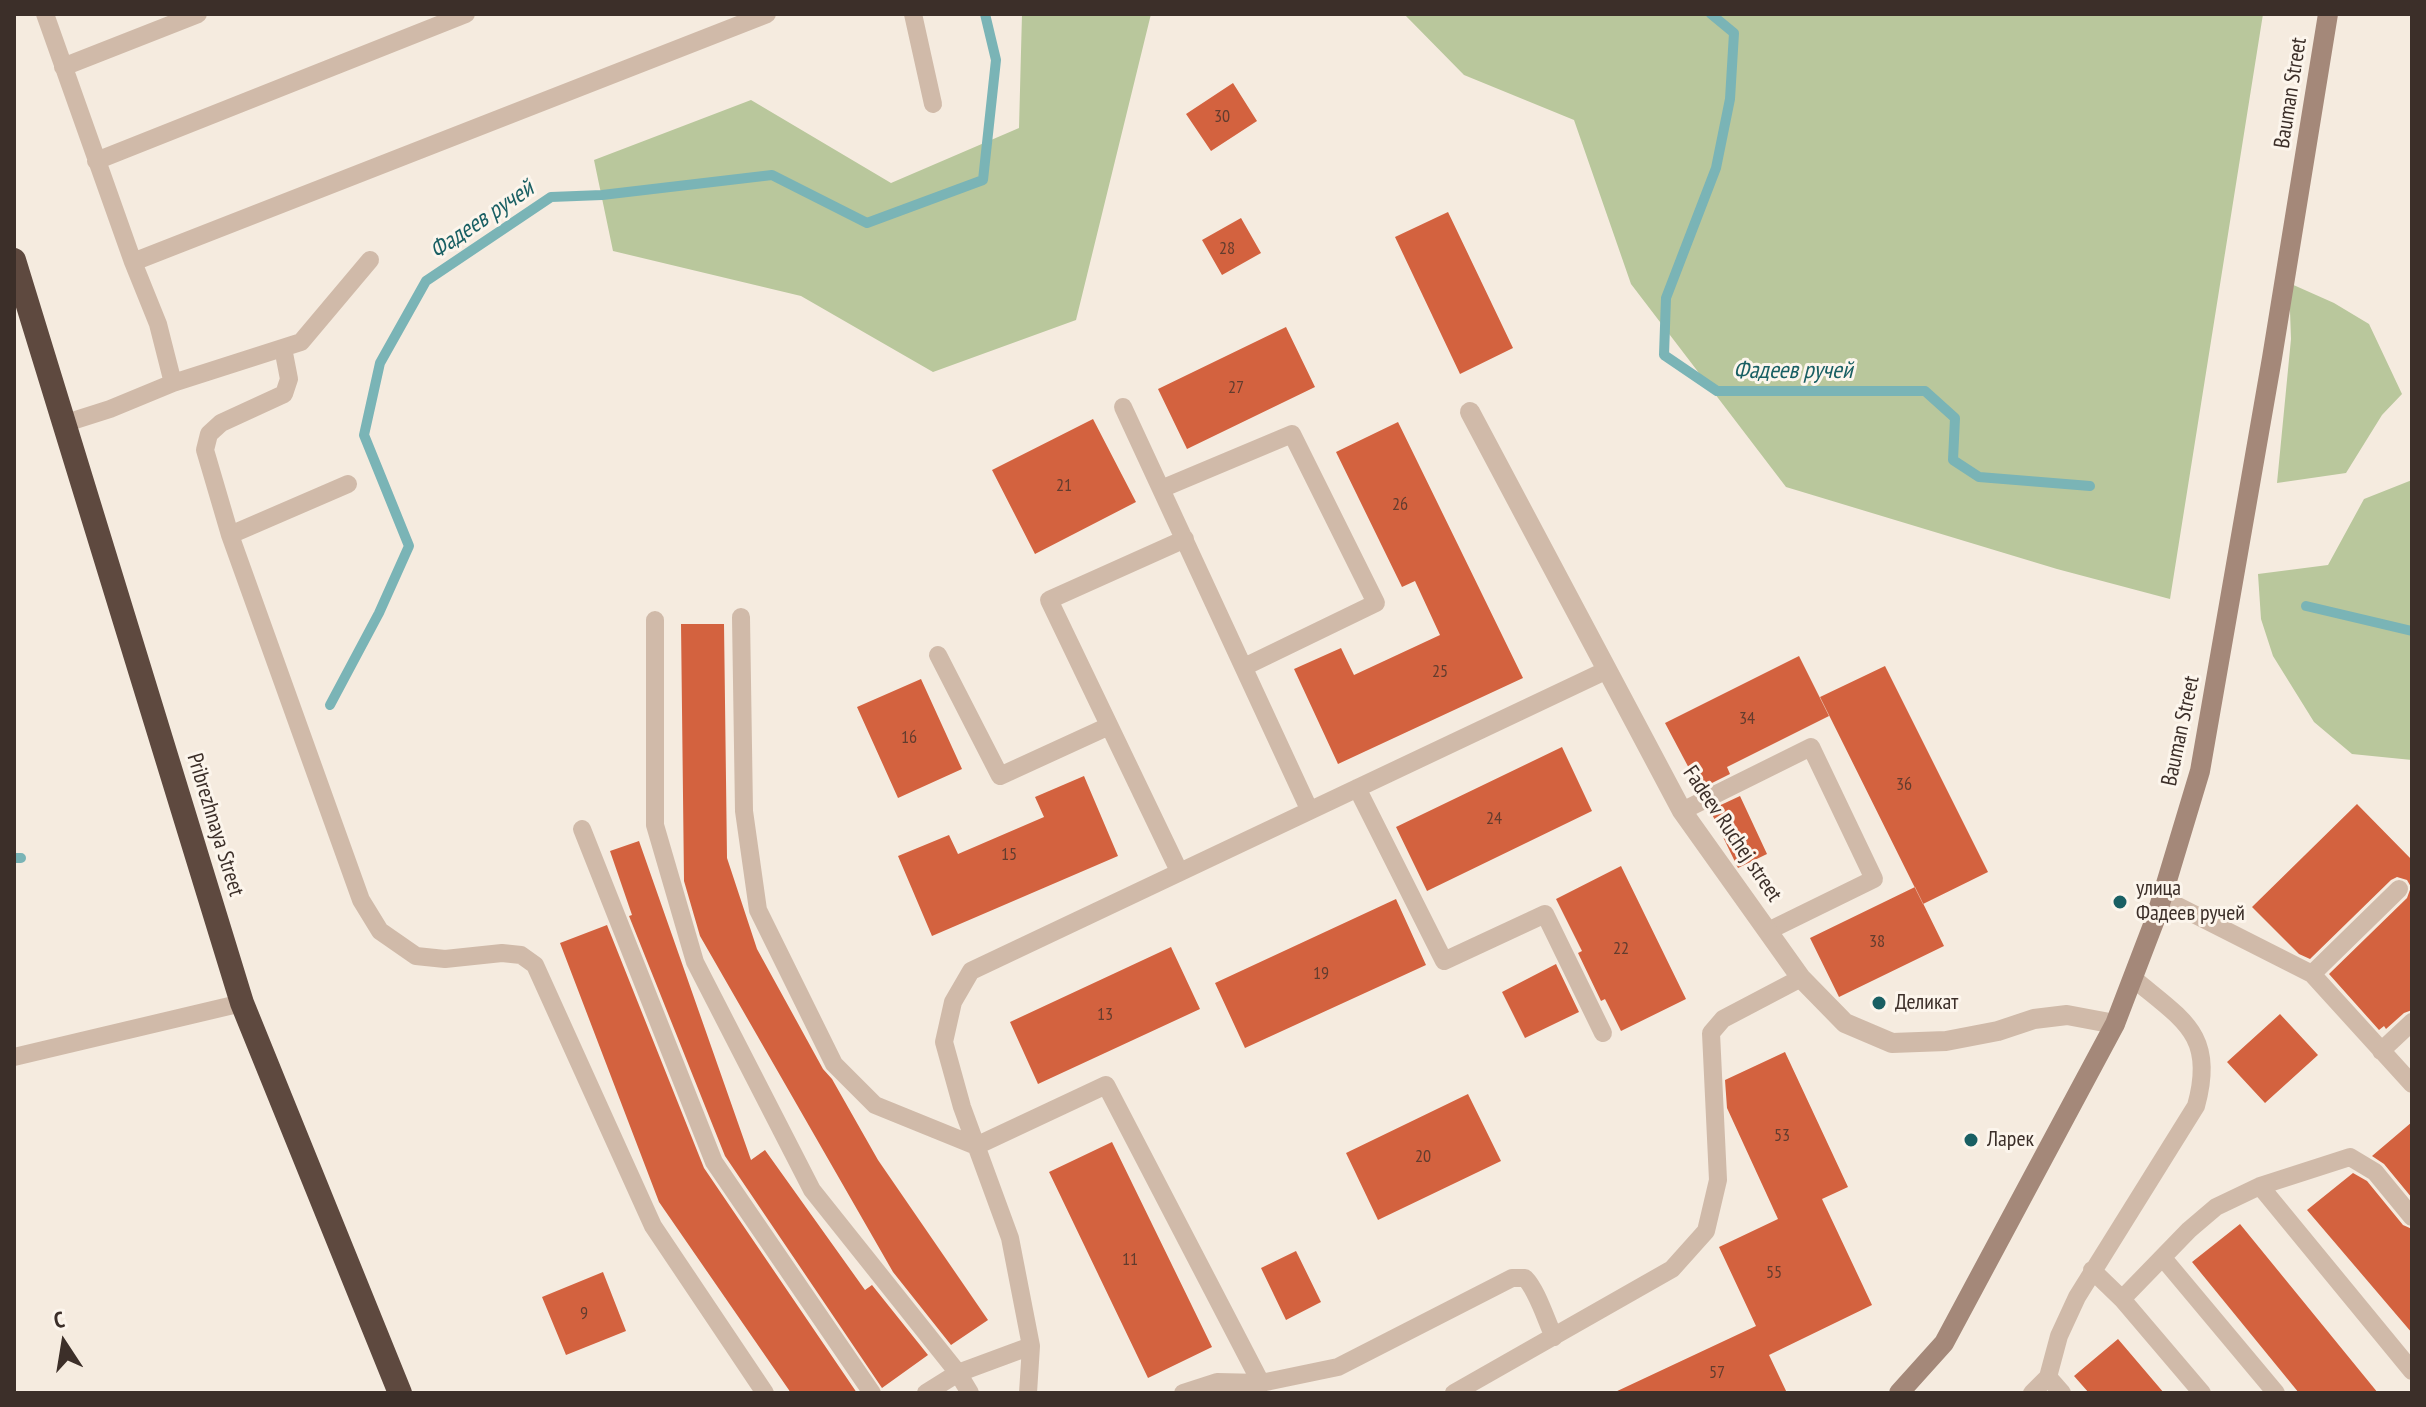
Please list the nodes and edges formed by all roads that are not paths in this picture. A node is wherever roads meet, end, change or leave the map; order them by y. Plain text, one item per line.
1 (45, 14) edge
2 (198, 14) edge
3 (466, 14) edge
4 (767, 14) edge
5 (913, 14) edge
6 (2328, 14) edge
7 (63, 67) junction
8 (933, 104) dead end
9 (96, 161) junction
10 (14, 260) edge
11 (370, 260) dead end
12 (133, 262) junction
13 (283, 348) junction
14 (173, 383) junction
15 (1123, 407) dead end
16 (1470, 412) dead end
17 (66, 423) junction
18 (348, 484) dead end
19 (1161, 489) junction
20 (230, 535) junction
21 (1185, 539) junction
22 (741, 617) dead end
23 (655, 620) dead end
24 (938, 655) dead end
25 (1244, 667) junction
26 (1607, 670) junction
27 (1109, 726) junction
28 (1357, 788) junction
29 (1309, 809) junction
30 (1682, 811) junction
31 (582, 829) dead end
32 (1179, 871) junction
33 (2399, 889) dead end
34 (2162, 898) junction
35 (1768, 931) junction
36 (2312, 974) junction
37 (1801, 978) junction
38 (2134, 979) junction
39 (242, 1003) junction
40 (2412, 1022) edge
41 (2115, 1024) junction
42 (1603, 1033) dead end
43 (2381, 1051) junction
44 (14, 1057) edge
45 (2412, 1084) edge
46 (976, 1146) junction
47 (2260, 1186) junction
48 (2412, 1217) edge
49 (2163, 1258) junction
50 (2092, 1270) junction
51 (2122, 1299) junction
52 (1554, 1337) junction
53 (1031, 1346) junction
54 (2412, 1371) edge
55 (958, 1373) junction
56 (2048, 1377) junction
57 (1261, 1383) junction
58 (1220, 1387) edge
59 (400, 1393) edge
60 (765, 1393) edge
61 (872, 1393) edge
62 (926, 1393) edge
63 (970, 1393) edge
64 (1028, 1393) edge
65 (1183, 1393) edge
66 (1454, 1393) edge
67 (1899, 1393) edge
68 (2032, 1393) edge
69 (2062, 1393) edge
70 (2202, 1393) edge
71 (2276, 1393) edge

1 - 7 lane
2 - 7 lane
3 - 9 lane
4 - 12 lane
5 - 8 lane
6 - 34 street, Bauman Street
7 - 9 lane
9 - 12 lane
10 - 17 highway, Pribrezhnaya Street
11 - 13 lane
12 - 14 lane
13 - 14 lane
13 - 20 lane
14 - 17 lane
15 - 19 lane
16 - 26 street, Fadeev Ruchej street
17 - 39 highway, Pribrezhnaya Street
18 - 20 lane
19 - 21 lane
19 - 25 lane
20 - 60 lane
21 - 25 lane
21 - 27 lane
22 - 46 lane
23 - 55 lane
24 - 27 lane
25 - 29 lane
26 - 28 lane
26 - 30 street, Fadeev Ruchej street
27 - 32 lane
28 - 29 lane
28 - 42 lane
29 - 32 lane
30 - 35 street, Fadeev Ruchej street
30 - 35 lane
31 - 61 lane
32 - 46 lane
33 - 36 lane
34 - 36 lane
34 - 38 street, Bauman Street
35 - 37 street, Fadeev Ruchej street
36 - 43 lane
37 - 41 street, Fadeev Ruchej street
37 - 52 lane
38 - 41 street, Bauman Street
38 - 50 lane
39 - 44 lane
39 - 59 highway, Pribrezhnaya Street
40 - 43 lane
41 - 67 street, Bauman Street
43 - 45 lane
46 - 53 lane
46 - 57 lane
47 - 48 lane
47 - 49 lane
47 - 54 lane
49 - 51 lane
49 - 71 lane
50 - 51 lane
50 - 56 lane
51 - 70 lane
52 - 57 lane
52 - 66 lane
53 - 55 lane
53 - 64 lane
55 - 62 lane
55 - 63 lane
56 - 68 lane
56 - 69 lane
57 - 58 lane
58 - 65 lane

